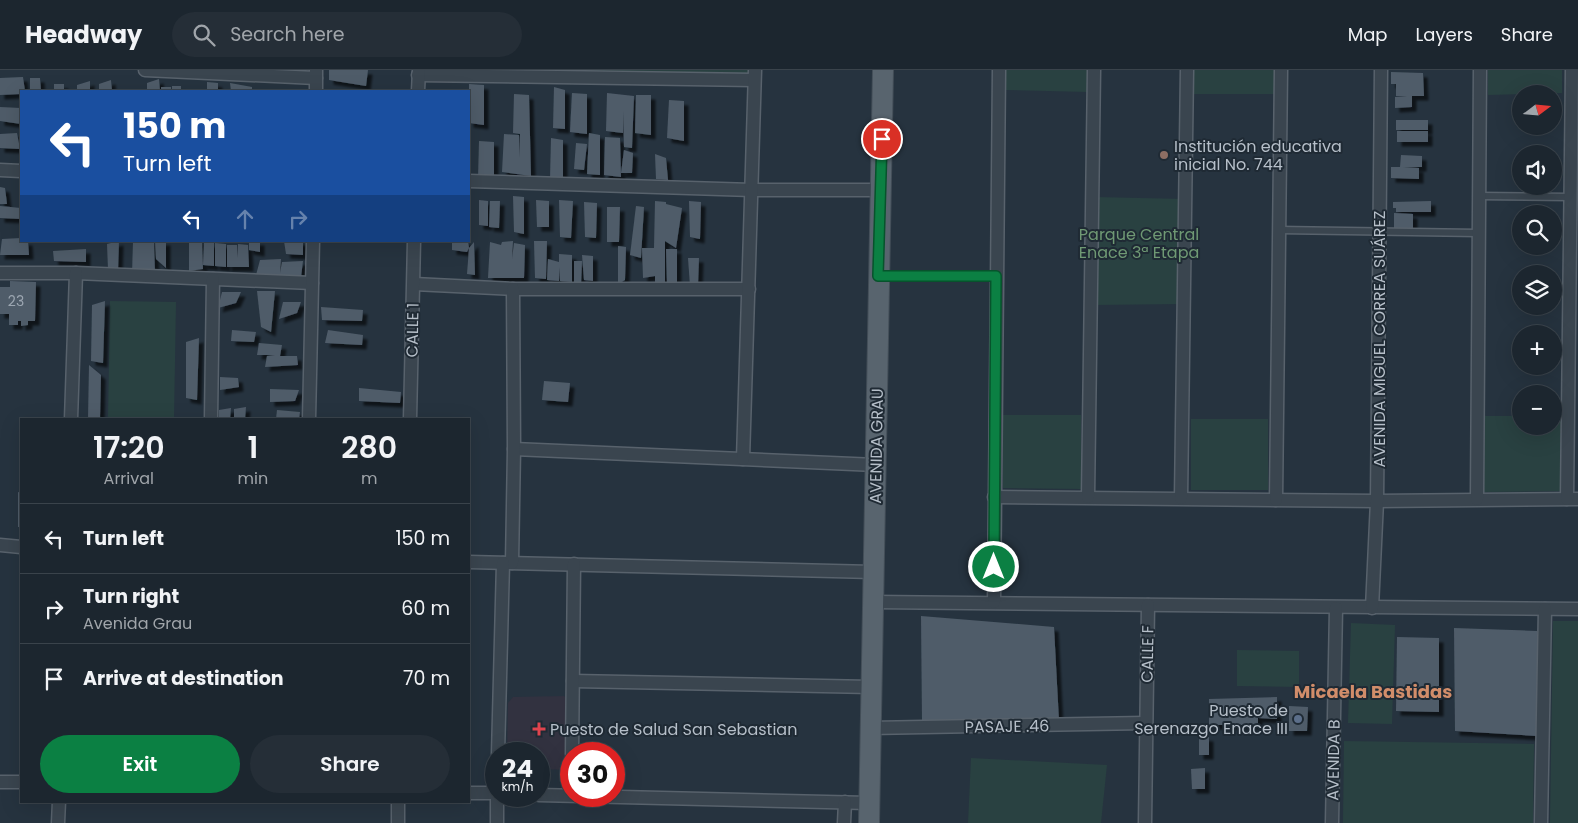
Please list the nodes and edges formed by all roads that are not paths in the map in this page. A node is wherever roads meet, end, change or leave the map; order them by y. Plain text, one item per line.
1 (145, 70) edge
2 (883, 70) edge
3 (999, 70) edge
4 (1094, 70) edge
5 (1187, 70) edge
6 (1280, 70) edge
7 (1381, 70) edge
8 (1480, 70) edge
9 (1572, 70) edge
10 (192, 71) edge
11 (206, 72) edge
12 (418, 72) edge
13 (518, 73) edge
14 (316, 74) edge
15 (755, 75) edge
16 (316, 90) edge
17 (418, 90) edge
18 (0, 170) edge
19 (20, 171) edge
20 (470, 181) edge
21 (752, 190) junction
22 (881, 190) junction
23 (1479, 196) junction
24 (1571, 197) junction
25 (1279, 230) junction
26 (1379, 230) junction
27 (1478, 233) junction
28 (313, 242) edge
29 (414, 242) edge
30 (0, 273) edge
31 (76, 273) junction
32 (878, 276) junction
33 (996, 276) junction
34 (213, 279) junction
35 (312, 283) junction
36 (414, 284) junction
37 (513, 288) junction
38 (749, 289) junction
39 (71, 418) edge
40 (211, 418) edge
41 (309, 418) edge
42 (410, 418) edge
43 (514, 450) junction
44 (744, 459) junction
45 (876, 465) junction
46 (994, 497) junction
47 (1088, 497) junction
48 (1181, 498) junction
49 (1477, 499) junction
50 (1572, 499) edge
51 (1276, 500) junction
52 (1378, 501) junction
53 (0, 545) edge
54 (20, 546) edge
55 (470, 562) edge
56 (508, 563) junction
57 (574, 564) junction
58 (874, 572) junction
59 (873, 602) junction
60 (994, 602) junction
61 (1148, 605) junction
62 (1336, 608) junction
63 (1372, 608) junction
64 (1545, 609) junction
65 (1578, 609) edge
66 (573, 681) junction
67 (871, 687) junction
68 (1145, 723) junction
69 (870, 728) junction
70 (499, 742) edge
71 (572, 742) edge
72 (0, 782) edge
73 (20, 782) edge
74 (470, 793) edge
75 (485, 794) edge
76 (625, 797) edge
77 (845, 802) junction
78 (59, 803) edge
79 (398, 803) edge
80 (869, 803) junction
81 (497, 807) edge
82 (58, 823) edge
83 (398, 823) edge
84 (497, 823) edge
85 (844, 823) edge
86 (869, 823) edge
87 (1145, 823) edge
88 (1332, 823) edge
89 (1541, 823) edge

1 - 10 street
2 - 22 main road, AVENIDA GRAU
3 - 33 street
4 - 47 street
5 - 48 street
6 - 25 street
7 - 26 street, AVENIDA MIGUEL CORREA SUÁREZ
8 - 23 street
9 - 24 street
10 - 11 street
11 - 14 street
12 - 13 street
12 - 17 street
13 - 15 street
14 - 16 street
15 - 21 street
18 - 19 street
20 - 21 street
21 - 22 street
21 - 38 street
22 - 32 main road, AVENIDA GRAU
23 - 24 lane
23 - 27 street
24 - 50 street
25 - 26 lane
25 - 51 street
26 - 27 lane
26 - 52 street, AVENIDA MIGUEL CORREA SUÁREZ
27 - 49 street
28 - 35 street
29 - 36 street, CALLE 1
30 - 31 street
31 - 34 street
31 - 39 street
32 - 33 lane
32 - 45 main road, AVENIDA GRAU
33 - 46 street
34 - 35 street
34 - 40 street
35 - 41 street
36 - 37 street
36 - 42 street, CALLE 1
37 - 38 street
37 - 43 street
38 - 44 street
43 - 44 street
43 - 56 street
44 - 45 street
45 - 58 main road, AVENIDA GRAU
46 - 47 street
46 - 60 street
47 - 48 street
48 - 51 street
49 - 50 street
49 - 52 street
51 - 52 street
52 - 63 street, AVENIDA MIGUEL CORREA SUÁREZ
53 - 54 street
55 - 56 street
56 - 57 street
56 - 70 street
57 - 58 street
57 - 66 street
58 - 59 main road, AVENIDA GRAU
59 - 60 street
59 - 67 main road, AVENIDA GRAU
60 - 61 street
61 - 62 street
61 - 68 street, CALLE F
62 - 63 street
62 - 88 street, AVENIDA B
63 - 64 street
64 - 65 street
64 - 89 street
66 - 67 street
66 - 71 street
67 - 69 main road, AVENIDA GRAU
68 - 69 street, PASAJE .46
68 - 87 street, CALLE F
69 - 80 main road, AVENIDA GRAU
72 - 73 street
74 - 75 street
76 - 77 street
77 - 80 street
77 - 85 street
78 - 82 street
79 - 83 street
80 - 86 main road, AVENIDA GRAU
81 - 84 street

